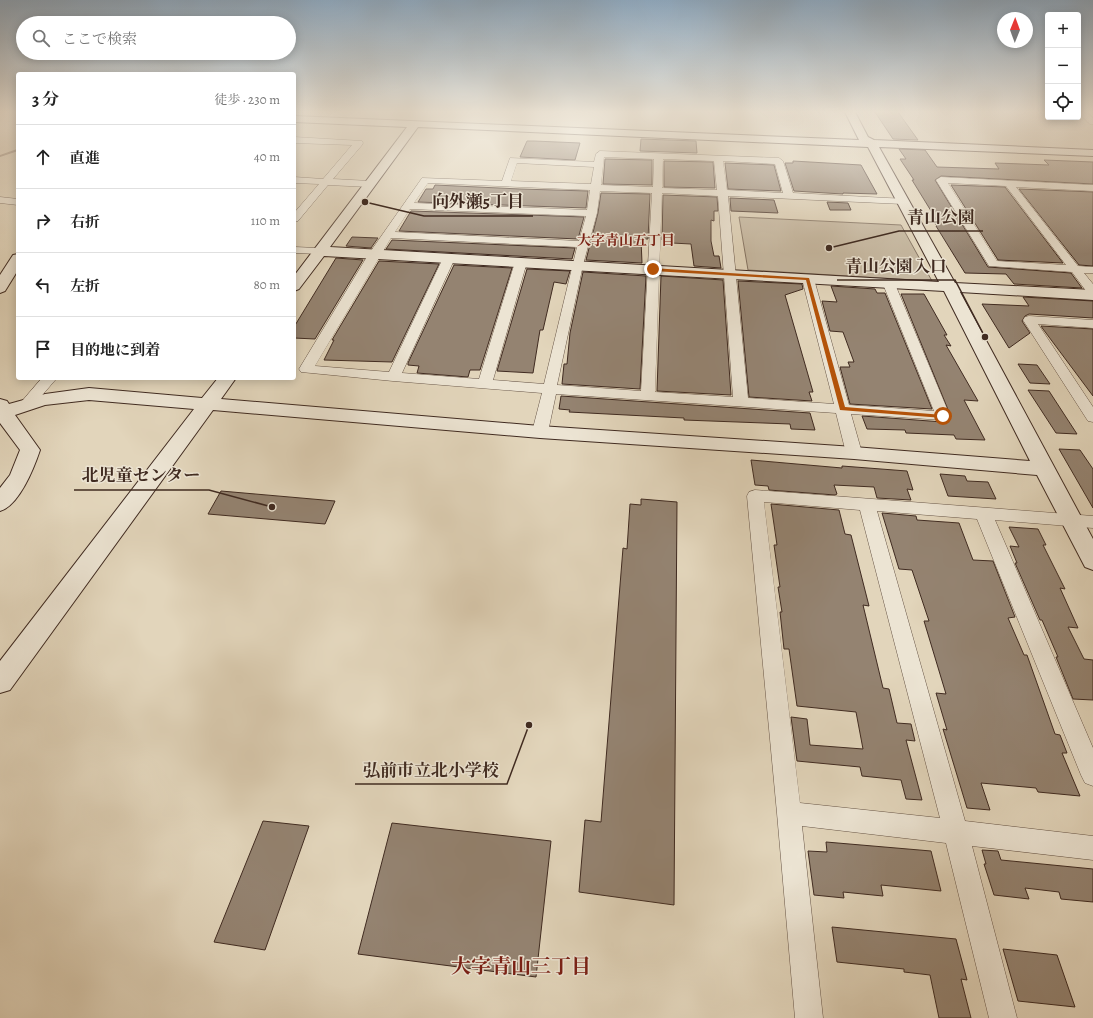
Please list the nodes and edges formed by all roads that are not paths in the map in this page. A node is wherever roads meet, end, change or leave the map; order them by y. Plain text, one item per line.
1 (346, 160) edge
2 (388, 160) edge
3 (599, 160) edge
4 (659, 160) edge
5 (718, 160) edge
6 (749, 160) edge
7 (880, 160) edge
8 (599, 165) junction
9 (296, 180) edge
10 (326, 182) junction
11 (506, 183) junction
12 (370, 184) junction
13 (1009, 184) junction
14 (595, 187) junction
15 (657, 191) junction
16 (1091, 192) edge
17 (723, 193) junction
18 (789, 197) junction
19 (0, 200) edge
20 (903, 201) junction
21 (16, 202) edge
22 (407, 206) junction
23 (592, 213) junction
24 (296, 217) edge
25 (386, 236) junction
26 (583, 244) junction
27 (296, 250) edge
28 (319, 251) junction
29 (374, 255) junction
30 (449, 258) junction
31 (16, 261) edge
32 (521, 262) junction
33 (577, 265) junction
34 (653, 269) junction
35 (1075, 269) junction
36 (1093, 270) edge
37 (731, 274) junction
38 (808, 279) junction
39 (2, 280) edge
40 (296, 283) edge
41 (889, 284) junction
42 (950, 288) junction
43 (1093, 294) edge
44 (1093, 324) edge
45 (393, 377) junction
46 (48, 380) edge
47 (226, 380) edge
48 (485, 384) junction
49 (550, 389) junction
50 (648, 395) junction
51 (741, 401) junction
52 (27, 404) junction
53 (208, 404) junction
54 (842, 408) junction
55 (2, 409) edge
56 (1093, 418) edge
57 (540, 432) junction
58 (854, 453) junction
59 (1045, 469) junction
60 (0, 504) edge
61 (867, 504) junction
62 (983, 513) junction
63 (1072, 520) junction
64 (1093, 522) edge
65 (1093, 561) edge
66 (0, 682) edge
67 (1093, 775) edge
68 (789, 813) junction
69 (956, 832) junction
70 (1093, 848) edge
71 (809, 1018) edge
72 (1003, 1018) edge

1 - 10 street
2 - 12 street
3 - 8 street
4 - 15 street
5 - 17 street
6 - 18 street
7 - 20 street
8 - 11 street
8 - 14 street
9 - 10 street
10 - 12 street
10 - 24 street
11 - 14 street
11 - 22 street
12 - 28 street
13 - 16 street
13 - 35 street
13 - 35 street
14 - 15 street
14 - 23 street
15 - 17 street
15 - 34 street
17 - 18 street
17 - 37 street
18 - 20 street
19 - 21 street
20 - 42 street
22 - 23 street
22 - 25 street
23 - 26 street
25 - 26 street
25 - 29 street
26 - 33 street
27 - 28 street
28 - 29 street
28 - 40 street
29 - 30 street
29 - 45 street
30 - 32 street
30 - 45 street
31 - 39 street
32 - 33 street
32 - 48 street
33 - 34 street
33 - 49 street
34 - 37 street
34 - 50 street
35 - 36 street
35 - 43 street
37 - 38 street
37 - 51 street
38 - 41 street
38 - 54 street
41 - 42 street
41 - 54 street
42 - 43 street
42 - 59 street
44 - 56 street
45 - 48 street
46 - 52 street
47 - 53 street
48 - 49 street
49 - 50 street
49 - 57 street
50 - 51 street
51 - 54 street
52 - 53 street
52 - 55 street
53 - 57 street
53 - 66 street
54 - 58 street
55 - 60 street
57 - 58 street
58 - 59 street
59 - 63 street
61 - 62 street
61 - 68 street
61 - 69 street
62 - 63 street
62 - 67 street
63 - 64 street
63 - 65 street
68 - 69 street
68 - 71 street
69 - 70 street
69 - 72 street

